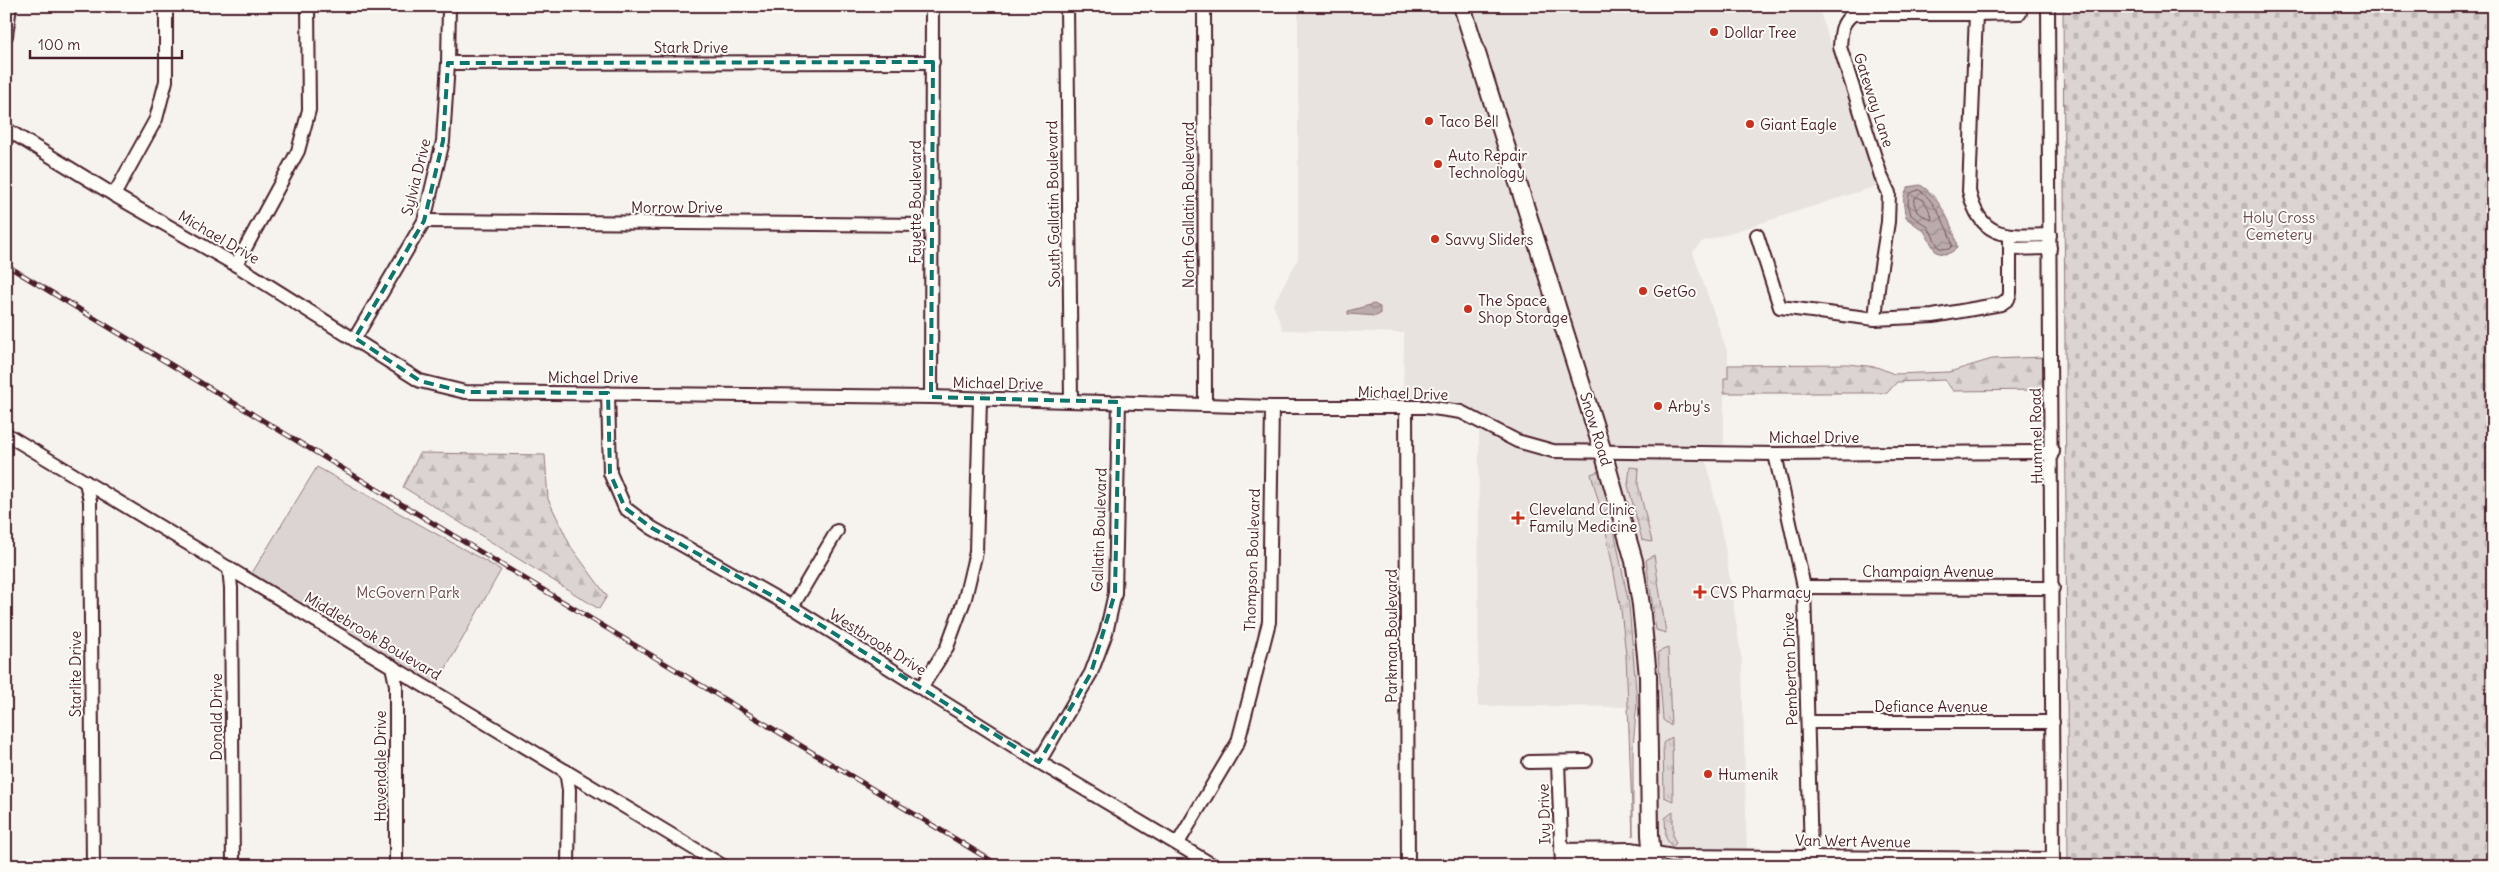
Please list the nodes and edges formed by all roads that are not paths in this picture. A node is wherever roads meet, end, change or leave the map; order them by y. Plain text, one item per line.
1 (10, 6) edge
2 (166, 6) edge
3 (308, 6) edge
4 (448, 6) edge
5 (932, 6) edge
6 (1067, 6) edge
7 (1204, 6) edge
8 (1462, 6) edge
9 (2048, 6) edge
10 (2020, 13) dead end
11 (1976, 14) junction
12 (6, 36) edge
13 (933, 62) junction
14 (448, 63) junction
15 (6, 129) edge
16 (114, 195) junction
17 (424, 221) junction
18 (931, 225) junction
19 (1757, 235) dead end
20 (2010, 242) junction
21 (2050, 242) junction
22 (236, 265) junction
23 (1876, 319) junction
24 (355, 338) junction
25 (608, 393) junction
26 (932, 398) junction
27 (980, 399) junction
28 (1071, 401) junction
29 (1119, 402) junction
30 (1205, 404) junction
31 (1272, 407) junction
32 (1406, 407) junction
33 (6, 434) edge
34 (1604, 452) junction
35 (2052, 452) junction
36 (1775, 454) junction
37 (86, 482) junction
38 (837, 531) dead end
39 (229, 568) junction
40 (1804, 588) junction
41 (2053, 588) junction
42 (792, 607) junction
43 (392, 666) junction
44 (921, 688) junction
45 (1809, 722) junction
46 (2054, 722) junction
47 (1586, 761) dead end
48 (1039, 762) junction
49 (1529, 762) dead end
50 (1558, 762) junction
51 (566, 771) junction
52 (1178, 843) junction
53 (1811, 856) junction
54 (1562, 859) edge
55 (1653, 860) edge
56 (1749, 861) edge
57 (2053, 862) edge
58 (93, 866) edge
59 (233, 866) edge
60 (396, 866) edge
61 (568, 866) edge
62 (723, 866) edge
63 (1214, 866) edge
64 (1408, 866) edge

1 - 12 street
2 - 16 street
3 - 22 street
4 - 14 street, Sylvia Drive
5 - 13 street, Fayette Boulevard
6 - 28 street, South Gallatin Boulevard
7 - 30 street, North Gallatin Boulevard
8 - 34 main road, Snow Road
9 - 21 street, Hummel Road
10 - 11 street, Gateway Lane
11 - 20 street
11 - 23 street, Gateway Lane
13 - 14 street, Stark Drive
13 - 18 street, Fayette Boulevard
14 - 17 street, Sylvia Drive
15 - 16 street, Michael Drive
16 - 22 street, Michael Drive
17 - 18 street, Morrow Drive
17 - 24 street, Sylvia Drive
18 - 26 street, Fayette Boulevard
19 - 23 street
20 - 21 street
20 - 23 street
21 - 35 street, Hummel Road
22 - 24 street, Michael Drive
24 - 25 street, Michael Drive
25 - 26 street, Michael Drive
25 - 42 street, Westbrook Drive
26 - 27 street, Michael Drive
27 - 28 street, Michael Drive
27 - 44 street
28 - 29 street, Michael Drive
29 - 30 street, Michael Drive
29 - 48 street, Gallatin Boulevard
30 - 31 street, Michael Drive
31 - 32 street, Michael Drive
31 - 52 street, Thompson Boulevard
32 - 34 street, Michael Drive
32 - 64 street, Parkman Boulevard
33 - 37 street, Middlebrook Boulevard
34 - 36 street, Michael Drive
34 - 55 main road, Snow Road
35 - 36 street, Michael Drive
35 - 41 street, Hummel Road
36 - 40 street, Pemberton Drive
37 - 39 street, Middlebrook Boulevard
37 - 58 street, Starlite Drive
38 - 42 street
39 - 43 street, Middlebrook Boulevard
39 - 59 street, Donald Drive
40 - 41 street, Champaign Avenue
40 - 45 street, Pemberton Drive
41 - 46 street, Hummel Road
42 - 44 street, Westbrook Drive
43 - 51 street, Middlebrook Boulevard
43 - 60 street, Havendale Drive
44 - 48 street, Westbrook Drive
45 - 46 street, Defiance Avenue
45 - 53 street, Pemberton Drive
46 - 57 street, Hummel Road
47 - 50 street
48 - 52 street, Westbrook Drive
49 - 50 street
50 - 54 street, Ivy Drive
51 - 61 street
51 - 62 street, Middlebrook Boulevard
52 - 63 street, Westbrook Drive
53 - 56 street, Van Wert Avenue
53 - 57 street, Van Wert Avenue
54 - 55 street, Van Wert Avenue
55 - 56 street, Van Wert Avenue

